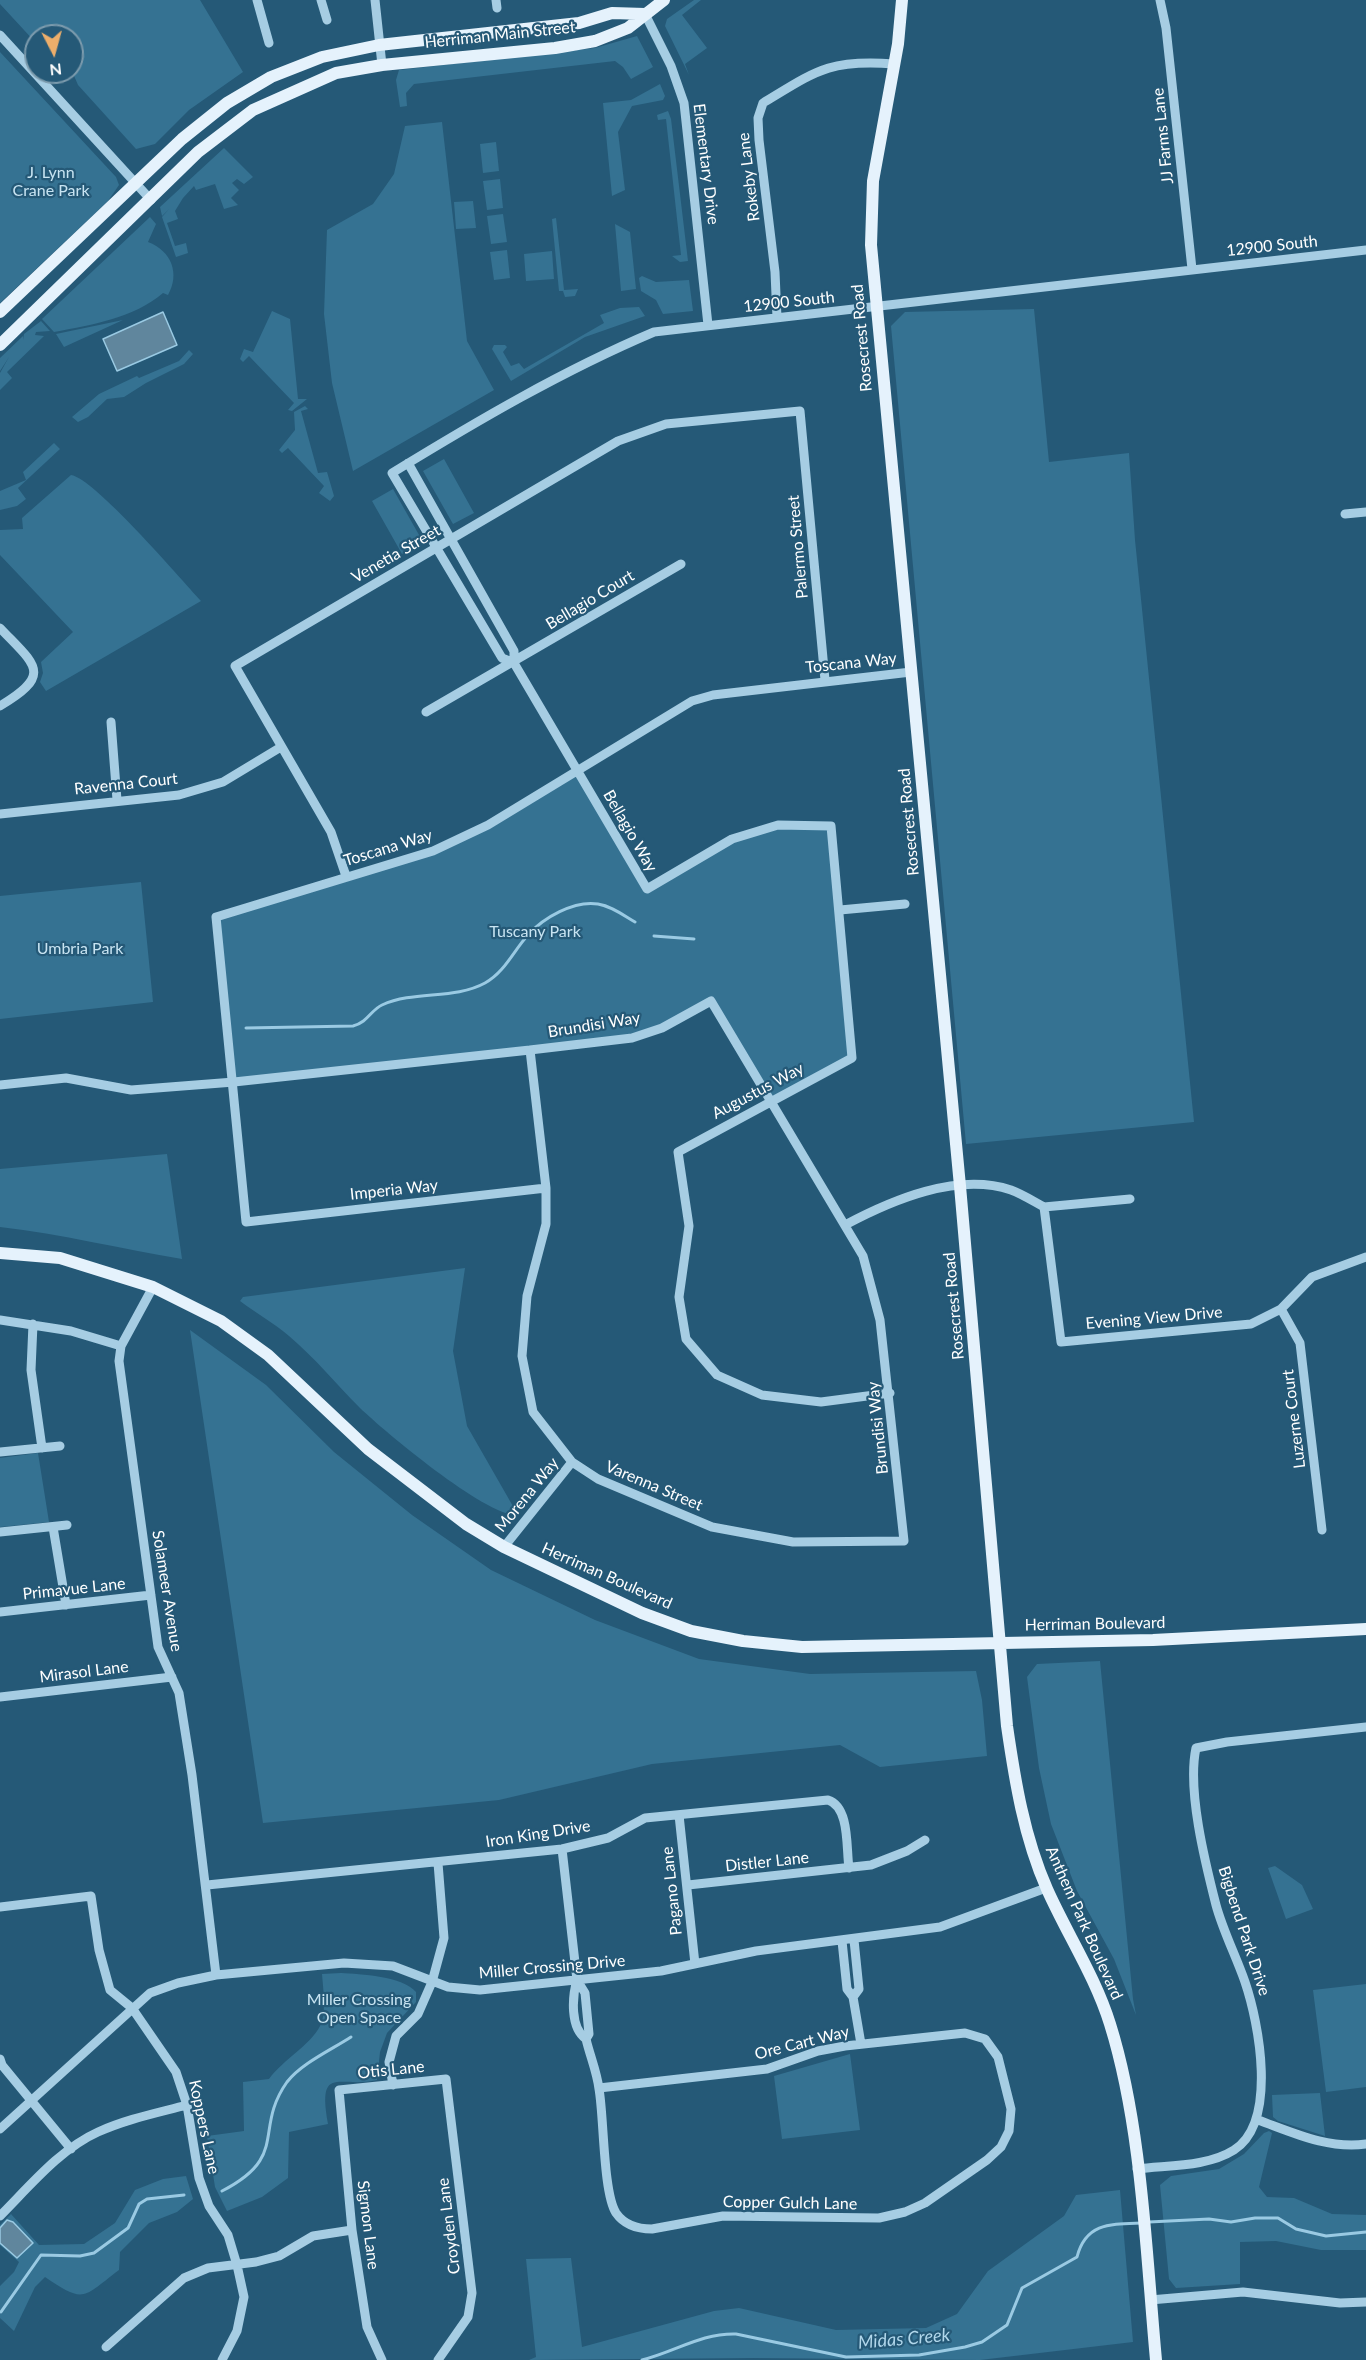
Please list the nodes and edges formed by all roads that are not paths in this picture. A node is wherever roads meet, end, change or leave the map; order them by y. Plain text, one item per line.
1 (257, 0) edge
2 (321, 0) edge
3 (375, 0) edge
4 (664, 0) edge
5 (902, 0) edge
6 (1160, 0) edge
7 (645, 14) junction
8 (327, 20) dead end
9 (0, 35) edge
10 (269, 43) dead end
11 (379, 45) junction
12 (894, 64) junction
13 (381, 65) junction
14 (137, 184) junction
15 (151, 200) junction
16 (1366, 250) edge
17 (1192, 269) junction
18 (875, 308) junction
19 (0, 312) edge
20 (777, 318) junction
21 (708, 325) junction
22 (0, 345) edge
23 (800, 411) joint
24 (408, 463) junction
25 (392, 473) joint
26 (1366, 512) edge
27 (1345, 514) dead end
28 (452, 539) junction
29 (437, 548) junction
30 (681, 564) dead end
31 (0, 628) edge
32 (514, 663) junction
33 (911, 672) junction
34 (825, 680) junction
35 (0, 706) edge
36 (426, 712) dead end
37 (111, 722) dead end
38 (281, 747) junction
39 (578, 771) junction
40 (117, 800) junction
41 (0, 814) edge
42 (346, 876) junction
43 (905, 904) dead end
44 (840, 910) junction
45 (530, 1050) junction
46 (852, 1058) joint
47 (234, 1083) junction
48 (0, 1085) edge
49 (772, 1100) junction
50 (960, 1186) junction
51 (546, 1188) junction
52 (1130, 1199) dead end
53 (1044, 1207) junction
54 (246, 1222) joint
55 (845, 1225) junction
56 (0, 1253) edge
57 (1366, 1257) edge
58 (153, 1287) junction
59 (1281, 1309) junction
60 (0, 1320) edge
61 (33, 1324) junction
62 (120, 1346) junction
63 (890, 1393) junction
64 (60, 1446) dead end
65 (42, 1448) junction
66 (0, 1452) edge
67 (572, 1462) junction
68 (67, 1525) dead end
69 (53, 1527) junction
70 (1322, 1530) dead end
71 (0, 1532) edge
72 (904, 1541) joint
73 (504, 1547) junction
74 (151, 1595) junction
75 (66, 1605) junction
76 (0, 1612) edge
77 (1366, 1629) edge
78 (1000, 1643) junction
79 (172, 1677) junction
80 (0, 1697) edge
81 (1366, 1727) edge
82 (679, 1815) junction
83 (925, 1840) dead end
84 (562, 1849) junction
85 (438, 1863) junction
86 (849, 1868) junction
87 (207, 1885) junction
88 (688, 1885) junction
89 (1046, 1888) junction
90 (0, 1907) edge
91 (854, 1940) junction
92 (842, 1941) junction
93 (695, 1964) junction
94 (216, 1975) junction
95 (577, 1980) junction
96 (432, 1982) junction
97 (853, 1998) junction
98 (132, 2008) junction
99 (861, 2044) junction
100 (0, 2060) edge
101 (446, 2079) joint
102 (393, 2085) junction
103 (599, 2088) junction
104 (339, 2090) joint
105 (31, 2100) junction
106 (187, 2105) junction
107 (1258, 2120) junction
108 (0, 2128) edge
109 (1009, 2131) joint
110 (1366, 2144) edge
111 (71, 2149) junction
112 (1137, 2169) junction
113 (0, 2216) edge
114 (352, 2229) junction
115 (237, 2265) junction
116 (1150, 2300) junction
117 (1366, 2302) edge
118 (106, 2347) dead end
119 (222, 2360) edge
120 (382, 2360) edge
121 (438, 2360) edge
122 (1156, 2360) edge

1 - 10 street
2 - 8 street
3 - 11 street
4 - 7 main road
5 - 12 main road, Rosecrest Road
6 - 17 street, JJ Farms Lane
7 - 11 main road, Herriman Main Street
7 - 13 main road, Herriman Main Street
7 - 21 street, Elementary Drive
9 - 14 street
11 - 13 street
11 - 14 main road, Herriman Main Street
12 - 18 main road, Rosecrest Road
12 - 20 street, Rokeby Lane
13 - 15 main road, Herriman Main Street
14 - 15 street
14 - 19 main road, Herriman Main Street
15 - 22 main road, Herriman Main Street
16 - 17 street, 12900 South
17 - 18 street, 12900 South
18 - 20 street, 12900 South
18 - 33 main road, Rosecrest Road
20 - 21 street, 12900 South
21 - 24 street, 12900 South
23 - 28 street, Venetia Street
23 - 34 street, Palermo Street
24 - 25 street, 12900 South
24 - 28 street, Bellagio Way
25 - 29 street, Bellagio Way
26 - 27 street
28 - 29 street, Venetia Street
28 - 32 street, Bellagio Way
29 - 32 street, Bellagio Way
29 - 38 street, Venetia Street
30 - 32 street, Bellagio Court
31 - 35 street
32 - 36 street, Bellagio Court
32 - 39 street, Bellagio Way
33 - 34 street, Toscana Way
33 - 50 main road, Rosecrest Road
34 - 39 street, Toscana Way
37 - 40 street
38 - 40 street, Ravenna Court
38 - 42 street, Venetia Street
39 - 42 street, Toscana Way
39 - 44 street, Bellagio Way
40 - 41 street, Ravenna Court
42 - 47 street, Toscana Way
43 - 44 street
44 - 46 street, Bellagio Way
45 - 47 street, Brundisi Way
45 - 49 street, Brundisi Way
45 - 51 street, Varenna Street
46 - 49 street, Augustus Way
47 - 48 street, Brundisi Way
47 - 54 street, Toscana Way
49 - 55 street, Brundisi Way
49 - 63 street, Augustus Way
50 - 53 street
50 - 55 street
50 - 78 main road, Rosecrest Road
51 - 54 street, Imperia Way
51 - 67 street, Varenna Street
52 - 53 street
53 - 59 street, Evening View Drive
55 - 63 street, Brundisi Way
56 - 58 main road, Herriman Boulevard
57 - 59 street, Evening View Drive
58 - 62 street
58 - 73 main road, Herriman Boulevard
59 - 70 street, Luzerne Court
60 - 61 street
61 - 62 street
61 - 65 street
62 - 74 street, Solameer Avenue
63 - 72 street, Brundisi Way
64 - 65 street
65 - 66 street
67 - 72 street, Varenna Street
67 - 73 street, Morena Way
68 - 69 street
69 - 71 street
69 - 75 street
73 - 78 main road, Herriman Boulevard
74 - 75 street, Primavue Lane
74 - 79 street, Solameer Avenue
75 - 76 street, Primavue Lane
77 - 78 main road, Herriman Boulevard
78 - 89 main road, Anthem Park Boulevard
79 - 80 street, Mirasol Lane
79 - 87 street, Solameer Avenue
81 - 107 street, Bigbend Park Drive
82 - 84 street, Iron King Drive
82 - 86 street, Iron King Drive
82 - 88 street, Pagano Lane
83 - 86 street, Distler Lane
84 - 85 street, Iron King Drive
84 - 95 street, Copper Gulch Lane
85 - 87 street, Iron King Drive
85 - 96 street
86 - 88 street, Distler Lane
87 - 94 street, Solameer Avenue
88 - 93 street, Pagano Lane
89 - 91 street, Miller Crossing Drive
89 - 112 main road, Anthem Park Boulevard
90 - 98 street, Koppers Lane
91 - 92 street, Miller Crossing Drive
91 - 97 street
92 - 93 street, Miller Crossing Drive
92 - 97 street
93 - 95 street, Miller Crossing Drive
94 - 96 street, Miller Crossing Drive
94 - 98 street, Miller Crossing Drive
95 - 96 street, Miller Crossing Drive
95 - 103 street, Copper Gulch Lane
96 - 102 street
97 - 99 street
98 - 105 street, Miller Crossing Drive
98 - 106 street, Koppers Lane
99 - 103 street, Ore Cart Way
99 - 109 street, Ore Cart Way
100 - 105 street
101 - 102 street, Otis Lane
101 - 121 street, Croyden Lane
102 - 104 street, Otis Lane
103 - 109 street, Copper Gulch Lane
104 - 114 street, Sigmon Lane
105 - 108 street, Miller Crossing Drive
105 - 111 street
106 - 111 street
106 - 115 street, Koppers Lane
107 - 110 street
107 - 112 street
111 - 113 street
112 - 116 main road, Anthem Park Boulevard
114 - 115 street
114 - 120 street, Sigmon Lane
115 - 118 street
115 - 119 street, Koppers Lane
116 - 117 street
116 - 122 main road, Anthem Park Boulevard

